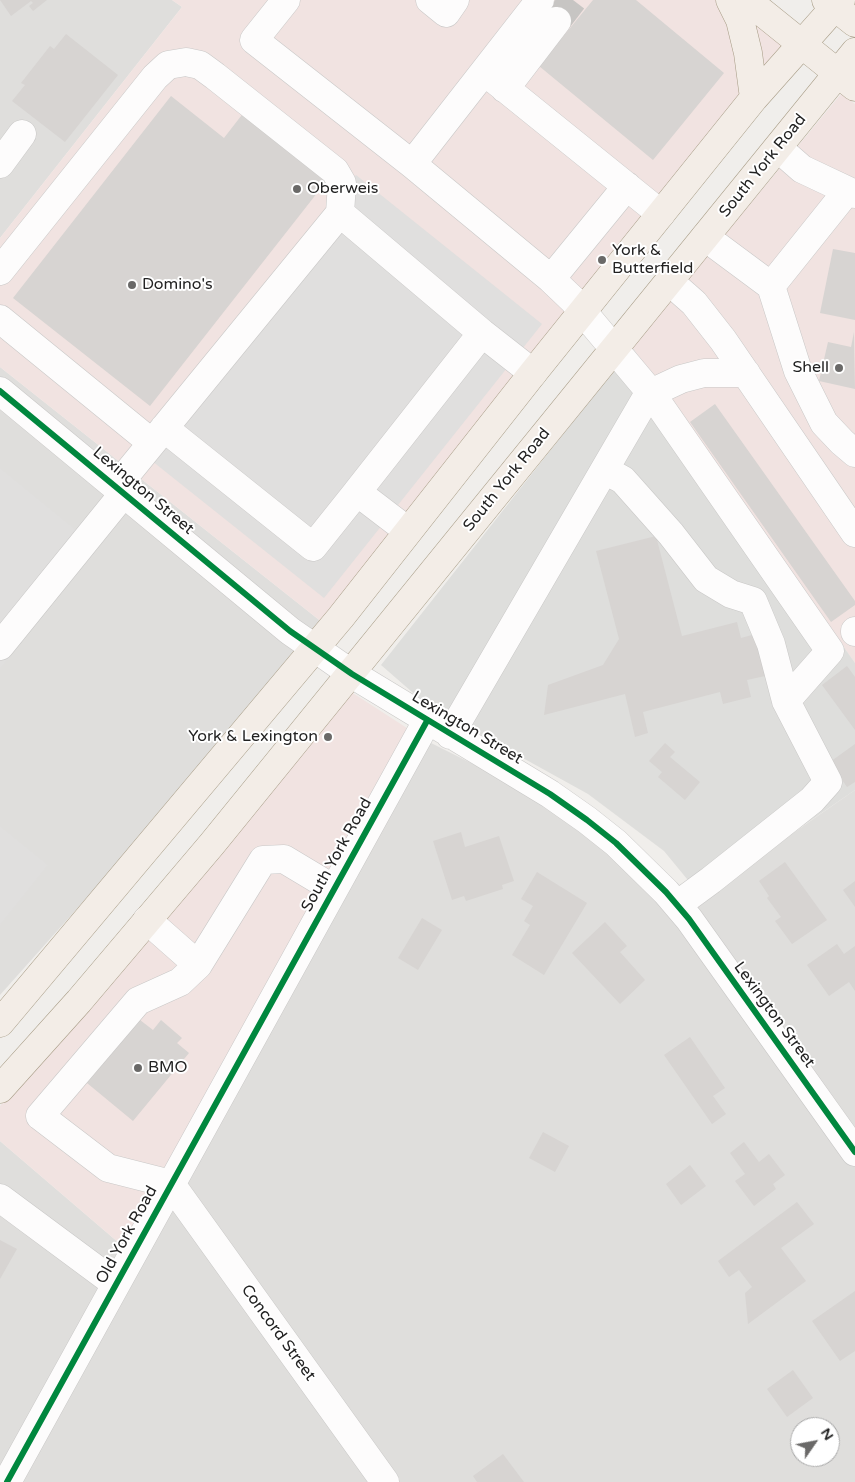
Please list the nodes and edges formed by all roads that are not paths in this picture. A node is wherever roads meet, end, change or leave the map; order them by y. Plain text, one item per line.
1 (286, 0) edge
2 (430, 0) edge
3 (456, 0) edge
4 (730, 0) edge
5 (747, 0) edge
6 (839, 7) edge
7 (548, 10) tunnel mouth
8 (802, 44) junction
9 (855, 52) edge
10 (846, 80) edge
11 (495, 81) junction
12 (754, 98) junction
13 (22, 134) dead end
14 (778, 148) junction
15 (0, 164) edge
16 (412, 164) junction
17 (627, 186) junction
18 (851, 193) edge
19 (340, 213) junction
20 (661, 214) junction
21 (705, 237) junction
22 (0, 271) edge
23 (551, 279) junction
24 (669, 281) junction
25 (771, 286) junction
26 (583, 311) junction
27 (0, 319) edge
28 (482, 333) junction
29 (614, 348) junction
30 (533, 373) junction
31 (746, 373) junction
32 (0, 391) edge
33 (651, 393) junction
34 (158, 436) junction
35 (848, 447) edge
36 (605, 470) junction
37 (120, 490) junction
38 (357, 492) junction
39 (408, 531) junction
40 (855, 533) edge
41 (0, 646) edge
42 (315, 648) junction
43 (352, 674) junction
44 (786, 701) junction
45 (427, 721) junction
46 (450, 735) junction
47 (334, 889) junction
48 (677, 905) junction
49 (147, 920) junction
50 (198, 965) junction
51 (272, 1002) joint
52 (0, 1023) edge
53 (0, 1089) edge
54 (855, 1152) edge
55 (172, 1184) junction
56 (0, 1198) edge
57 (116, 1284) junction
58 (7, 1482) edge
59 (385, 1482) edge

1 - 16 street
2 - 3 street
4 - 12 main road
5 - 8 main road
6 - 8 main road
7 - 11 street
8 - 10 main road
8 - 12 main road
9 - 10 main road, South York Road
10 - 14 main road, South York Road
11 - 16 street
11 - 17 street
12 - 20 main road
13 - 15 street
14 - 18 street
14 - 21 main road, South York Road
16 - 23 street
17 - 20 street
17 - 23 street
18 - 25 street
19 - 22 street
19 - 28 street
19 - 34 street
20 - 26 main road
21 - 24 main road, South York Road
21 - 25 street
23 - 26 street
24 - 29 main road, South York Road
24 - 31 street
25 - 35 street
26 - 29 street
26 - 30 main road
27 - 34 street
28 - 30 street
28 - 38 street
29 - 33 street
29 - 43 main road, South York Road
30 - 39 main road
31 - 33 street
31 - 40 street
32 - 37 street, Lexington Street
33 - 36 street
33 - 44 street
34 - 37 street
34 - 38 street
36 - 44 street
36 - 46 street
37 - 41 street
37 - 42 street, Lexington Street
38 - 39 street
39 - 42 main road
42 - 43 street, Lexington Street
42 - 52 main road
43 - 45 street, Lexington Street
43 - 49 main road, South York Road
44 - 48 street
45 - 46 street, Lexington Street
45 - 47 street, South York Road
46 - 48 street, Lexington Street
47 - 50 street
47 - 51 street, South York Road
48 - 54 street, Lexington Street
49 - 50 street
49 - 53 main road, South York Road
50 - 55 street
51 - 55 street, Old York Road
55 - 57 street, Old York Road
55 - 59 street, Concord Street
56 - 57 street
57 - 58 street, Old York Road

